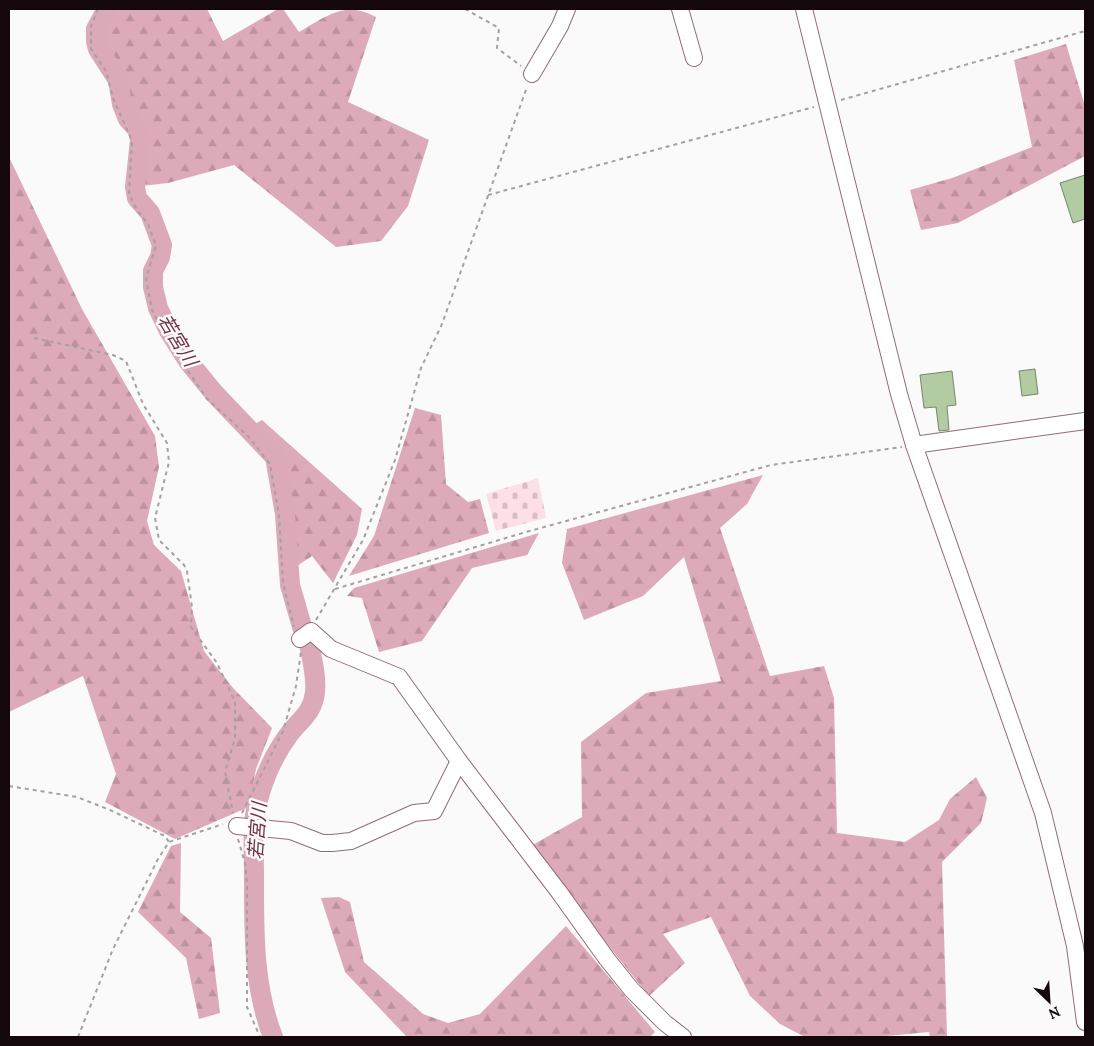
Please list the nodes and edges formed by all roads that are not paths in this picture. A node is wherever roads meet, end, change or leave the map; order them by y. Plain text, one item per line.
1 (567, 9) edge
2 (680, 9) edge
3 (804, 9) edge
4 (694, 58) dead end
5 (532, 74) road end
6 (1085, 421) edge
7 (914, 445) junction
8 (306, 635) road end
9 (459, 761) junction
10 (244, 825) road end
11 (1085, 1022) edge
12 (683, 1037) edge

1 - 5 street
2 - 4 street
3 - 7 street
6 - 7 street
7 - 11 street
8 - 9 street
9 - 10 street
9 - 12 street

